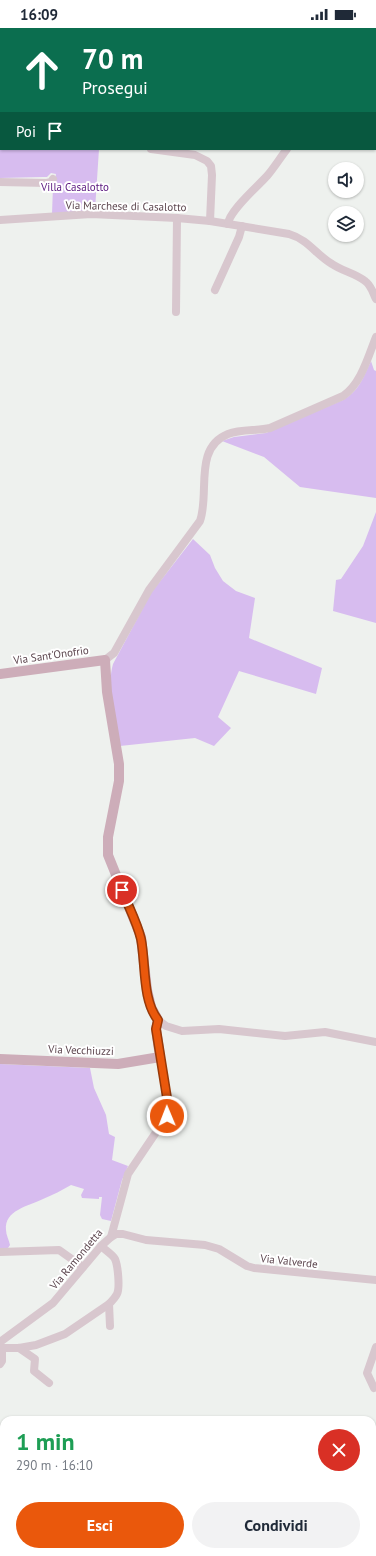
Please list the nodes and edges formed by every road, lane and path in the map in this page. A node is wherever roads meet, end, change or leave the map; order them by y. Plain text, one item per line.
1 (158, 150) edge
2 (286, 150) edge
3 (52, 179) dead end
4 (0, 182) edge
5 (177, 218) junction
6 (0, 220) edge
7 (210, 221) junction
8 (228, 224) junction
9 (242, 226) junction
10 (215, 290) dead end
11 (376, 299) edge
12 (176, 312) dead end
13 (376, 337) edge
14 (105, 660) junction
15 (0, 674) edge
16 (158, 1020) junction
17 (376, 1042) edge
18 (160, 1057) junction
19 (0, 1059) edge
20 (111, 1237) junction
21 (101, 1246) junction
22 (0, 1252) edge
23 (83, 1267) junction
24 (376, 1280) edge
25 (109, 1304) junction
26 (110, 1326) dead end
27 (1, 1346) edge
28 (376, 1347) edge
29 (19, 1348) junction
30 (0, 1364) edge
31 (49, 1383) dead end
32 (374, 1388) dead end

1 - 7 street
2 - 8 street
3 - 4 street
5 - 6 street, Via Marchese di Casalotto
5 - 7 street, Via Marchese di Casalotto
5 - 12 street
7 - 8 street, Via Marchese di Casalotto
8 - 9 street, Via Marchese di Casalotto
9 - 10 street
9 - 11 street, Via Marchese di Casalotto
13 - 14 street
14 - 15 main road, Via Sant'Onofrio
14 - 16 main road
16 - 17 street
16 - 18 main road
18 - 19 main road, Via Vecchiuzzi
18 - 20 street, Via Ramondetta
20 - 21 street, Via Ramondetta
20 - 24 street, Via Valverde
21 - 23 street, Via Ramondetta
21 - 25 street
22 - 23 street
23 - 27 street, Via Ramondetta
25 - 26 street
25 - 29 street
27 - 29 street
27 - 30 street
28 - 32 street
29 - 31 street

